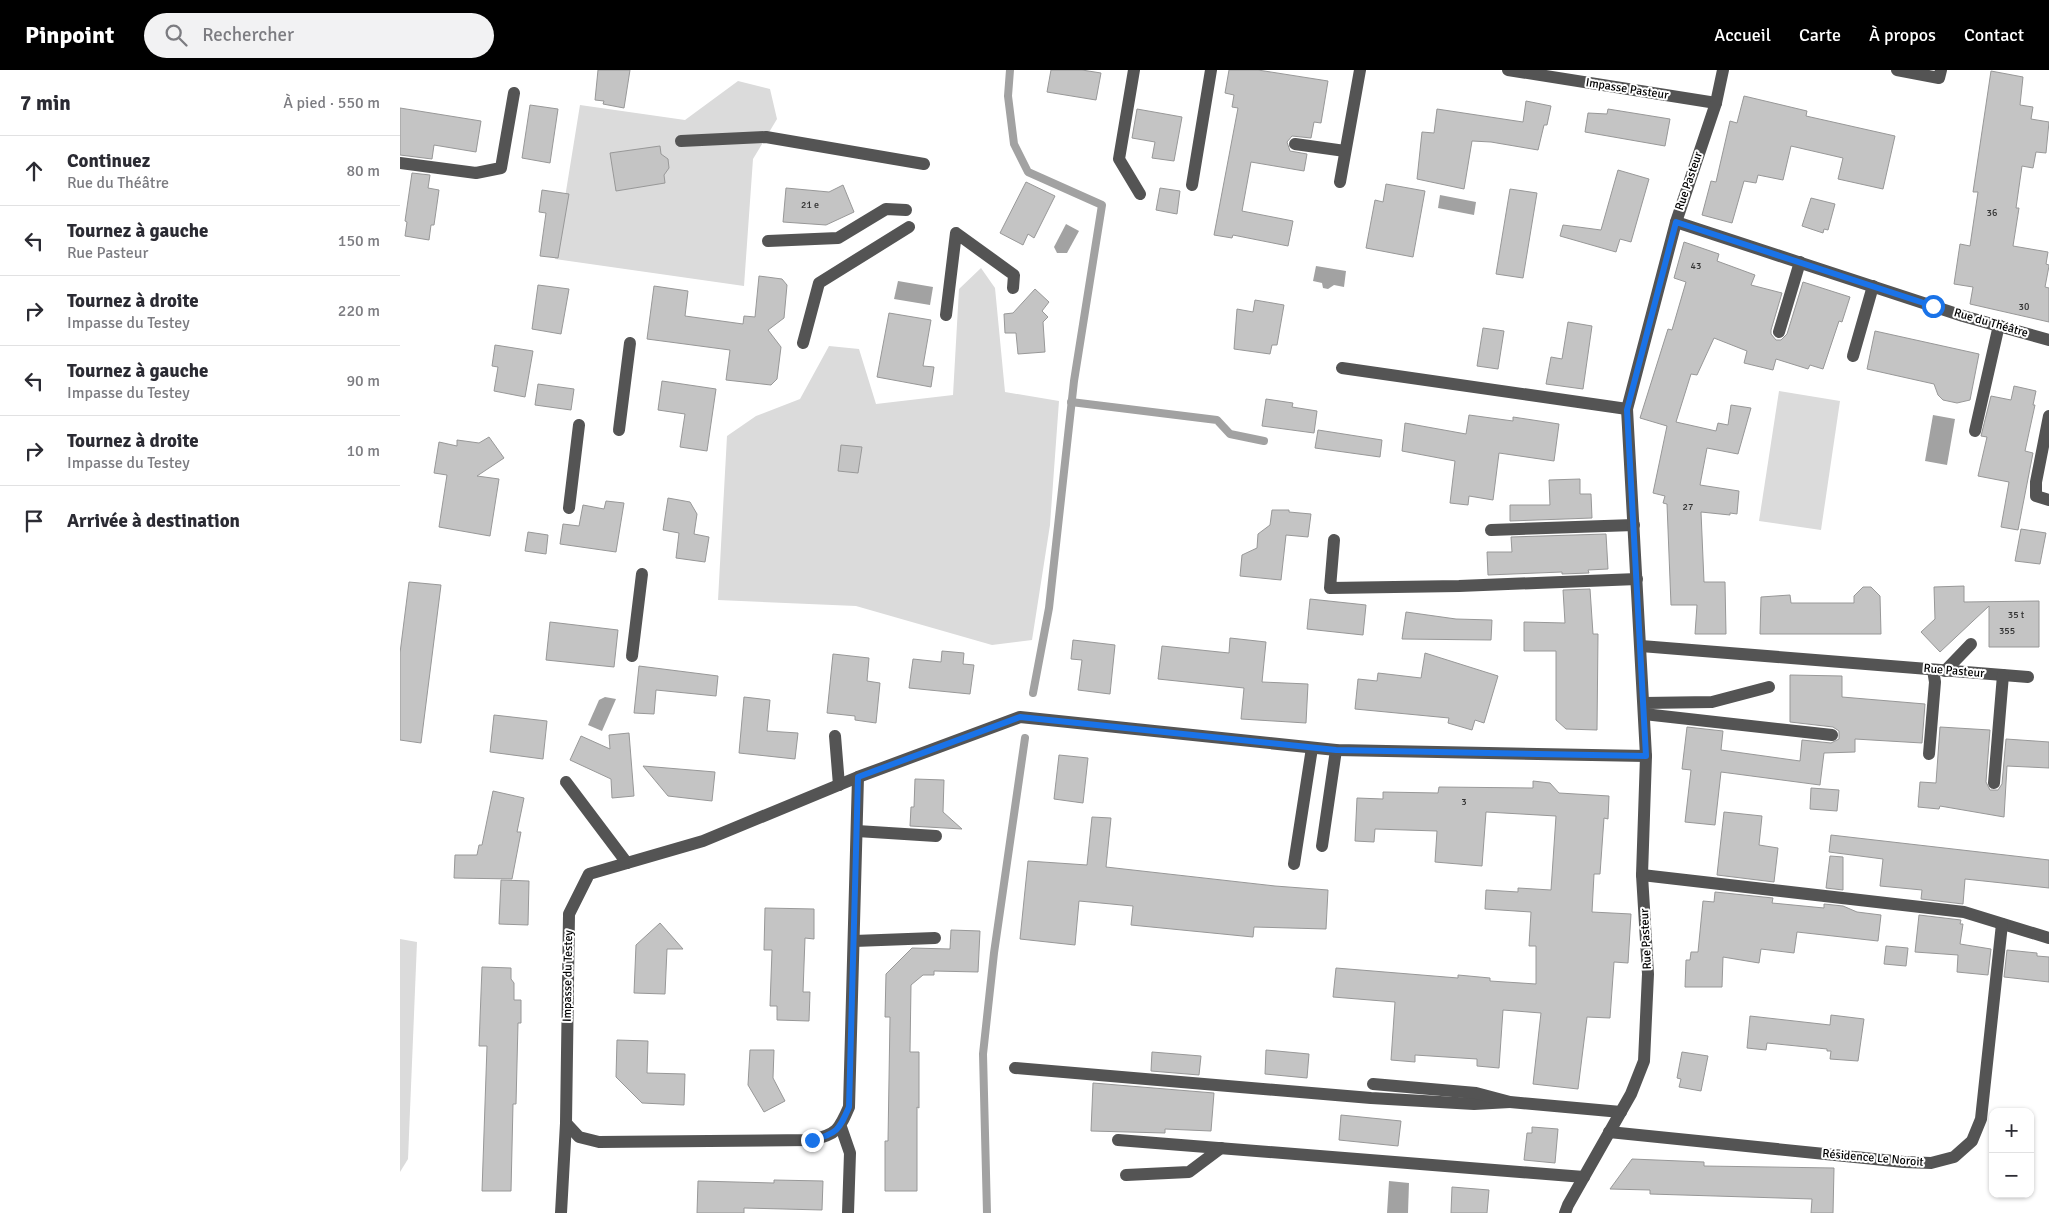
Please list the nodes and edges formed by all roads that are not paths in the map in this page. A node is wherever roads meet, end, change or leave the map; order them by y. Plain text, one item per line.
1 (1134, 70) edge
2 (1211, 70) edge
3 (1360, 70) edge
4 (1508, 70) edge
5 (1723, 70) edge
6 (1897, 70) edge
7 (1941, 70) edge
8 (514, 93) dead end
9 (1716, 103) junction
10 (681, 141) dead end
11 (1295, 144) dead end
12 (1346, 151) junction
13 (400, 163) edge
14 (924, 164) dead end
15 (1340, 182) dead end
16 (1192, 185) dead end
17 (1140, 194) dead end
18 (906, 210) dead end
19 (1676, 222) junction
20 (909, 227) dead end
21 (768, 242) dead end
22 (1800, 262) junction
23 (1873, 286) junction
24 (1013, 288) dead end
25 (946, 315) dead end
26 (1999, 326) junction
27 (1779, 332) dead end
28 (2049, 340) edge
29 (630, 343) dead end
30 (803, 343) dead end
31 (1853, 356) dead end
32 (1342, 368) dead end
33 (1627, 410) junction
34 (2049, 416) edge
35 (579, 425) dead end
36 (619, 430) dead end
37 (1975, 430) dead end
38 (2049, 500) edge
39 (569, 508) dead end
40 (1634, 525) junction
41 (1491, 530) dead end
42 (1334, 540) dead end
43 (642, 574) dead end
44 (1637, 579) junction
45 (1971, 644) dead end
46 (1641, 646) junction
47 (632, 656) dead end
48 (1939, 670) junction
49 (2003, 675) junction
50 (2028, 677) dead end
51 (1769, 687) dead end
52 (1644, 708) junction
53 (1832, 735) dead end
54 (835, 736) dead end
55 (1312, 748) junction
56 (1336, 750) junction
57 (1929, 754) dead end
58 (1646, 756) junction
59 (858, 777) junction
60 (566, 782) dead end
61 (1994, 783) dead end
62 (839, 785) junction
63 (857, 831) junction
64 (936, 836) dead end
65 (1322, 846) dead end
66 (627, 863) junction
67 (1294, 864) dead end
68 (1642, 875) junction
69 (2002, 924) junction
70 (935, 938) dead end
71 (2049, 938) edge
72 (854, 941) junction
73 (1014, 1068) dead end
74 (1373, 1084) dead end
75 (1510, 1102) junction
76 (1620, 1112) junction
77 (566, 1123) junction
78 (841, 1127) junction
79 (1609, 1132) junction
80 (1118, 1140) dead end
81 (1221, 1148) junction
82 (1126, 1175) dead end
83 (1584, 1177) junction
84 (561, 1213) edge
85 (848, 1213) edge
86 (1565, 1213) edge

1 - 17 street
2 - 16 street
3 - 12 street
4 - 9 street, Impasse Pasteur
5 - 9 street, Rue Pasteur
6 - 7 street
8 - 13 street
9 - 19 street, Rue Pasteur
10 - 14 street
11 - 12 street
12 - 15 street
18 - 21 street
19 - 22 street, Rue du Théâtre
19 - 33 street, Rue Pasteur
20 - 30 street
22 - 23 street, Rue du Théâtre
22 - 27 street
23 - 26 street, Rue du Théâtre
23 - 31 street
24 - 25 street
26 - 28 street, Rue du Théâtre
26 - 37 street
29 - 36 street
32 - 33 street
33 - 40 street, Rue Pasteur
34 - 38 street
35 - 39 street
40 - 41 street
40 - 44 street, Rue Pasteur
42 - 44 street
43 - 47 street
44 - 46 street, Rue Pasteur
45 - 48 street
46 - 48 street, Rue Pasteur
46 - 52 street, Rue Pasteur
48 - 49 street, Rue Pasteur
48 - 57 street
49 - 50 street, Rue Pasteur
49 - 61 street
51 - 52 street
52 - 53 street
52 - 58 street, Rue Pasteur
54 - 62 street
55 - 56 street, Impasse du Testey
55 - 59 street, Impasse du Testey
55 - 67 street
56 - 58 street, Impasse du Testey
56 - 65 street
58 - 68 street, Rue Pasteur
59 - 62 street, Impasse du Testey
59 - 63 street
60 - 66 street
62 - 66 street, Impasse du Testey
63 - 64 street
63 - 72 street
66 - 77 street, Impasse du Testey
68 - 69 street
68 - 76 street, Rue Pasteur
69 - 71 street
69 - 79 street, Résidence Le Noroit
70 - 72 street
72 - 78 street
73 - 75 street
74 - 75 street
75 - 76 street
76 - 79 street, Rue Pasteur
77 - 78 street
77 - 84 street, Impasse du Testey
78 - 85 street
79 - 83 street, Rue Pasteur
80 - 81 street
81 - 82 street
81 - 83 street
83 - 86 street, Rue Pasteur

